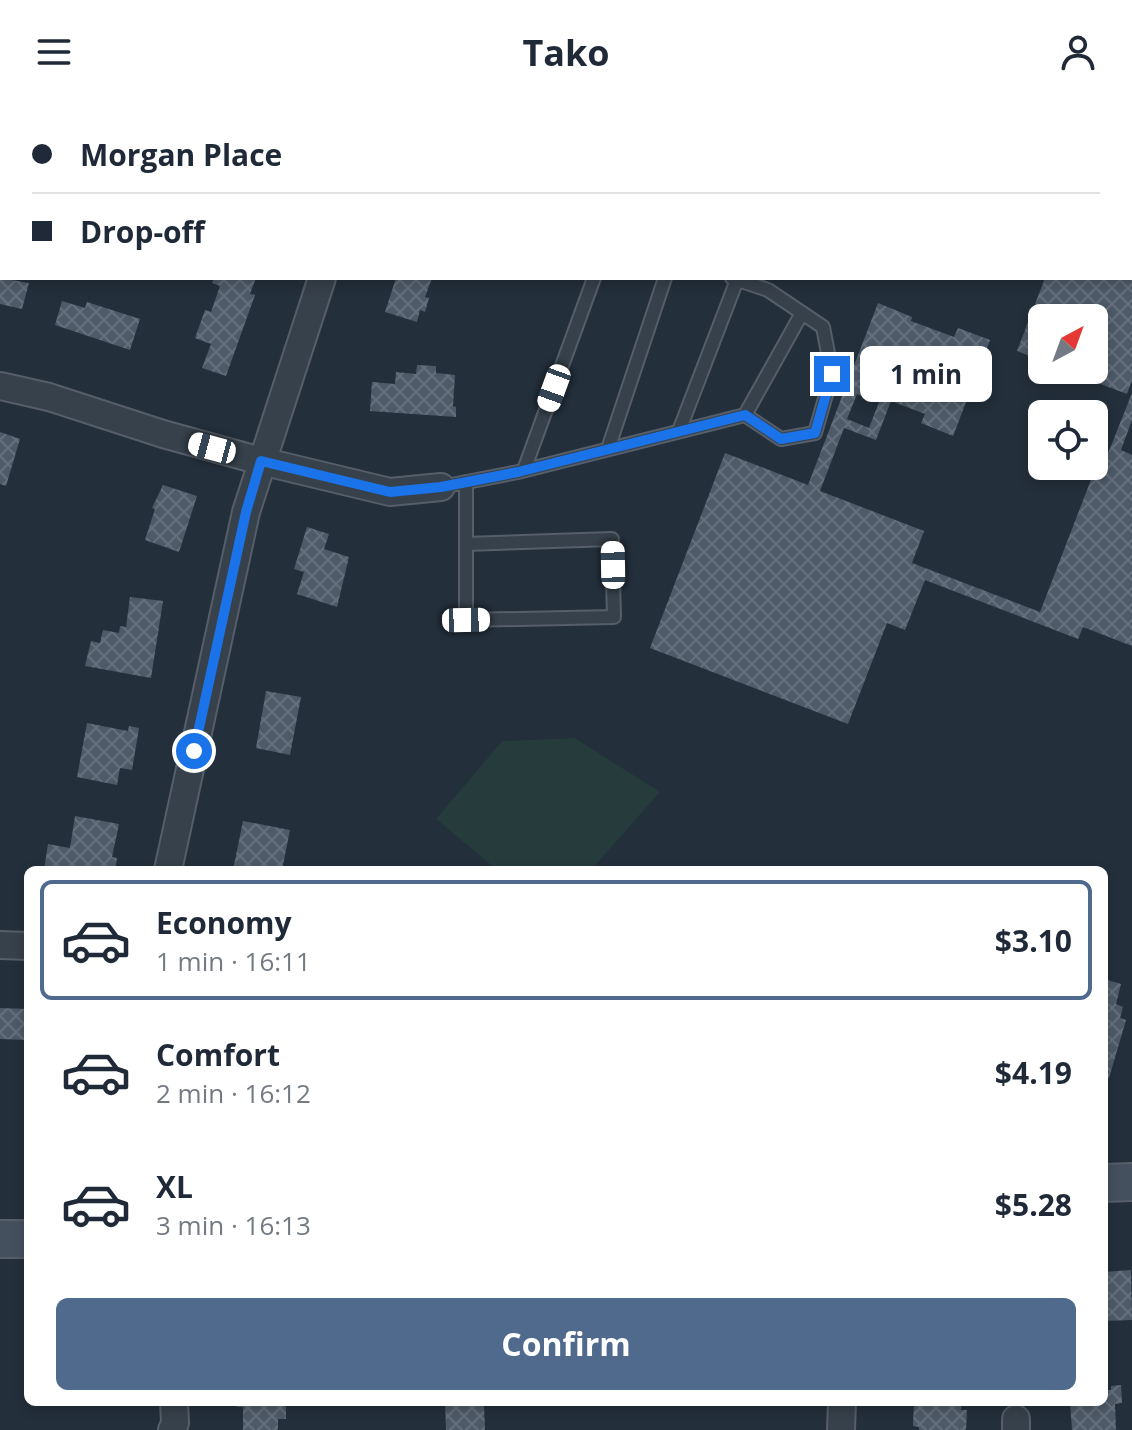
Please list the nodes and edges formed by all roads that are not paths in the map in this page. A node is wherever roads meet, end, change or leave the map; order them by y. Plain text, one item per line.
1 (321, 280) edge
2 (593, 280) edge
3 (664, 280) edge
4 (734, 280) edge
5 (737, 280) edge
6 (802, 313) junction
7 (0, 386) edge
8 (745, 415) junction
9 (679, 431) junction
10 (608, 449) junction
11 (261, 461) junction
12 (524, 470) junction
13 (454, 485) junction
14 (466, 544) junction
15 (169, 866) edge
16 (0, 945) edge
17 (24, 946) edge
18 (1132, 1182) edge
19 (1108, 1183) edge
20 (0, 1239) edge
21 (24, 1239) edge
22 (174, 1406) edge
23 (842, 1406) edge
24 (172, 1430) edge
25 (841, 1430) edge

1 - 11 street
2 - 12 lane
3 - 10 lane
4 - 9 lane
5 - 6 lane
6 - 8 lane
6 - 8 lane
7 - 11 street
8 - 9 lane
9 - 10 lane
10 - 12 lane
11 - 13 street
11 - 15 street
12 - 13 lane
13 - 14 lane
14 - 14 lane
16 - 17 street
18 - 19 street
20 - 21 street
22 - 24 street
23 - 25 street

